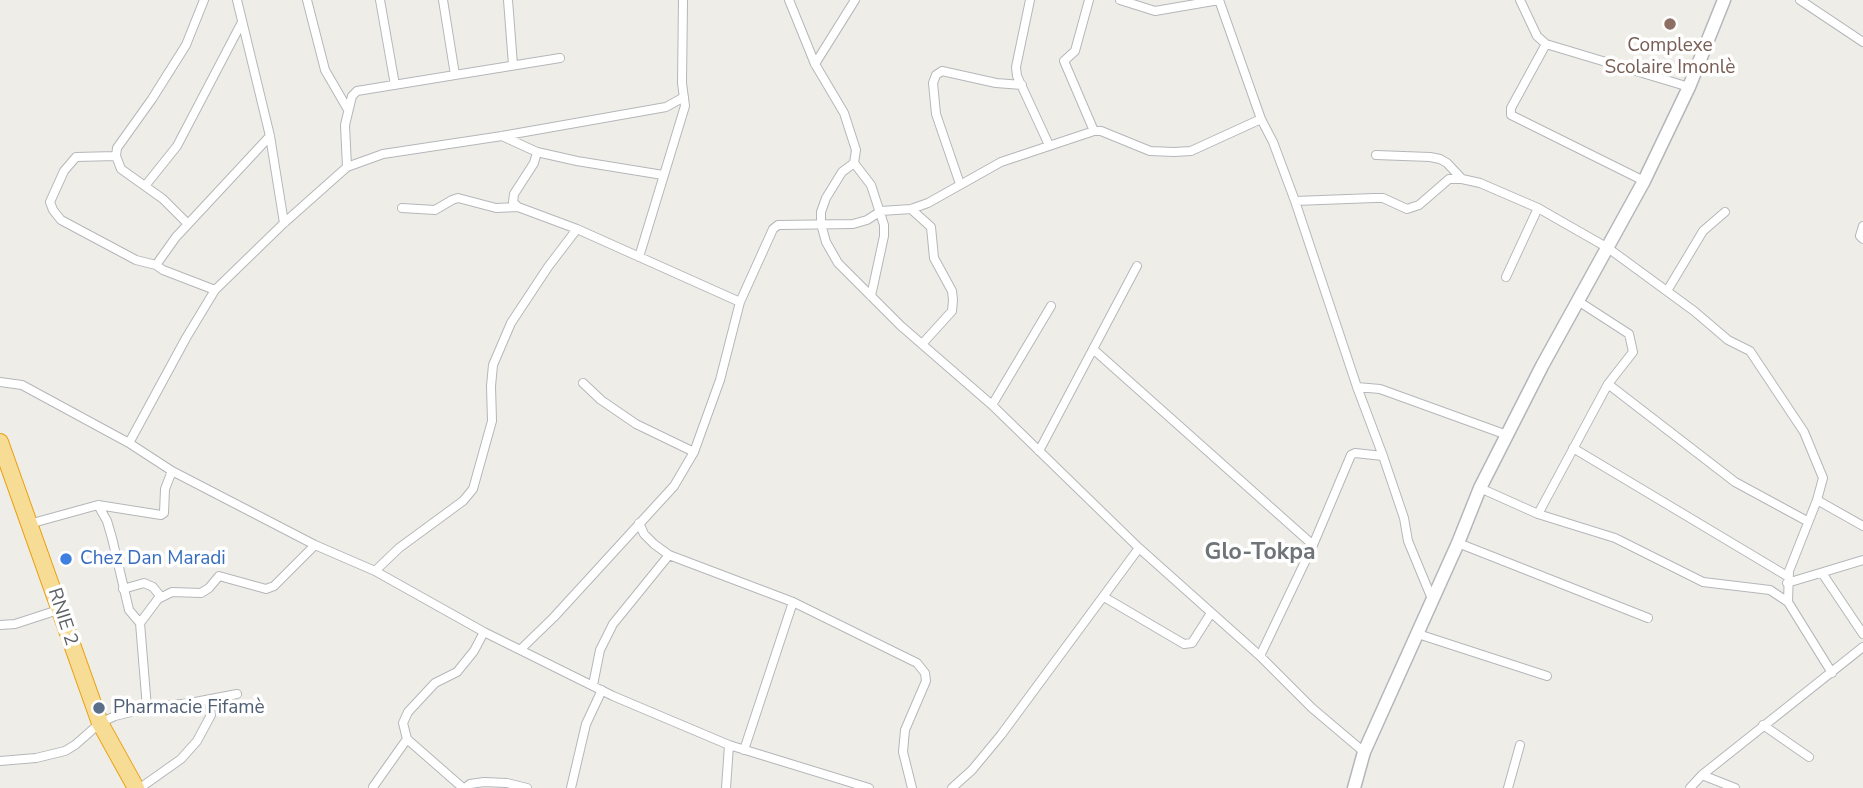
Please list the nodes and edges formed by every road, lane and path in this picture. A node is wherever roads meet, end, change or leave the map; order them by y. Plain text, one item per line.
1 (204, 0) edge
2 (237, 0) edge
3 (307, 0) edge
4 (380, 0) edge
5 (443, 0) edge
6 (508, 0) edge
7 (683, 0) edge
8 (789, 0) edge
9 (855, 0) edge
10 (1030, 0) edge
11 (1089, 0) edge
12 (1120, 0) edge
13 (1219, 0) edge
14 (1520, 0) edge
15 (1724, 0) edge
16 (1800, 0) edge
17 (242, 22) junction
18 (1863, 42) edge
19 (1546, 44) junction
20 (560, 58) dead end
21 (815, 64) junction
22 (513, 65) junction
23 (455, 75) junction
24 (395, 85) junction
25 (1022, 85) junction
26 (1689, 87) junction
27 (684, 97) junction
28 (666, 107) junction
29 (347, 108) junction
30 (682, 117) junction
31 (1261, 119) junction
32 (1094, 131) junction
33 (270, 136) junction
34 (502, 136) junction
35 (1049, 145) junction
36 (537, 152) junction
37 (1376, 155) dead end
38 (116, 156) junction
39 (854, 163) junction
40 (347, 167) junction
41 (663, 175) junction
42 (1462, 179) junction
43 (1644, 181) junction
44 (960, 184) junction
45 (145, 186) junction
46 (1294, 201) junction
47 (518, 207) junction
48 (402, 208) dead end
49 (1538, 208) junction
50 (911, 209) junction
51 (881, 211) junction
52 (1725, 212) dead end
53 (284, 223) junction
54 (188, 224) junction
55 (821, 224) junction
56 (1863, 226) edge
57 (577, 229) junction
58 (1863, 239) edge
59 (1608, 248) junction
60 (639, 257) junction
61 (156, 265) junction
62 (1137, 266) dead end
63 (1506, 278) dead end
64 (215, 290) junction
65 (1667, 291) junction
66 (870, 296) junction
67 (1578, 301) junction
68 (740, 302) junction
69 (1051, 306) dead end
70 (923, 343) junction
71 (1093, 349) junction
72 (0, 382) edge
73 (583, 383) dead end
74 (1608, 384) junction
75 (1357, 387) junction
76 (992, 405) junction
77 (1507, 435) junction
78 (0, 442) edge
79 (129, 443) junction
80 (1573, 448) junction
81 (1040, 451) junction
82 (694, 452) junction
83 (1383, 456) junction
84 (172, 471) junction
85 (1480, 488) junction
86 (1817, 500) junction
87 (98, 505) junction
88 (1538, 514) junction
89 (1807, 521) junction
90 (639, 523) junction
91 (29, 524) junction
92 (1863, 526) edge
93 (1458, 543) junction
94 (315, 545) junction
95 (1313, 545) junction
96 (1139, 548) junction
97 (669, 555) junction
98 (1863, 560) edge
99 (374, 571) junction
100 (1822, 573) junction
101 (1787, 580) junction
102 (123, 589) junction
103 (161, 597) junction
104 (1104, 597) junction
105 (1432, 599) junction
106 (793, 602) junction
107 (1788, 602) junction
108 (58, 610) junction
109 (1211, 613) junction
110 (1648, 618) dead end
111 (140, 624) junction
112 (0, 625) edge
113 (484, 632) junction
114 (1418, 634) junction
115 (1863, 634) edge
116 (1863, 647) edge
117 (520, 649) junction
118 (1260, 656) junction
119 (1832, 673) junction
120 (1547, 676) dead end
121 (593, 685) junction
122 (602, 690) junction
123 (237, 694) dead end
124 (209, 700) junction
125 (147, 708) junction
126 (100, 723) junction
127 (1763, 725) junction
128 (407, 739) junction
129 (729, 745) junction
130 (1520, 745) dead end
131 (744, 750) junction
132 (1364, 752) junction
133 (1810, 757) dead end
134 (0, 761) edge
135 (1703, 775) junction
136 (138, 788) edge
137 (373, 788) edge
138 (464, 788) edge
139 (527, 788) edge
140 (571, 788) edge
141 (726, 788) edge
142 (869, 788) edge
143 (912, 788) edge
144 (951, 788) edge
145 (1354, 788) edge
146 (1508, 788) edge
147 (1690, 788) edge
148 (1735, 788) edge

1 - 38 street
2 - 17 street
3 - 29 street
4 - 24 street
5 - 23 street
6 - 22 street
7 - 27 street
8 - 21 street
9 - 21 street
10 - 25 street
11 - 32 street
12 - 13 street
13 - 31 street
14 - 19 street
15 - 26 main road
16 - 18 street
17 - 33 street
17 - 45 street
19 - 26 street
19 - 43 street
20 - 22 street
21 - 39 street
22 - 23 street
23 - 24 street
24 - 29 street
25 - 35 street
25 - 44 street
26 - 43 main road
27 - 28 street
27 - 30 street
28 - 30 street
28 - 34 street
29 - 40 street
30 - 41 street
31 - 32 street
31 - 46 street
32 - 35 street
33 - 53 street
33 - 54 street
34 - 36 street
34 - 40 street
35 - 44 street
36 - 41 street
36 - 47 street
37 - 42 street
38 - 45 street
38 - 61 street
39 - 51 street
39 - 55 street
40 - 53 street
41 - 60 street
42 - 46 street
42 - 49 street
43 - 59 main road
44 - 50 street
45 - 54 street
46 - 75 street
47 - 48 street
47 - 57 street
49 - 59 street
49 - 63 street
50 - 51 street
50 - 70 street
51 - 55 street
51 - 66 street
52 - 65 street
53 - 64 street
54 - 61 street
55 - 66 street
55 - 68 street
56 - 58 street
57 - 60 street
57 - 99 street
59 - 65 street
59 - 67 main road
60 - 68 street
61 - 64 street
62 - 71 street
64 - 79 street
65 - 86 street
66 - 70 street
67 - 74 street
67 - 77 main road
68 - 82 street
69 - 76 street
70 - 76 street
71 - 81 street
71 - 95 street
72 - 79 street
73 - 82 street
74 - 80 street
74 - 89 street
75 - 77 street
75 - 83 street
76 - 81 street
77 - 85 main road
78 - 91 highway, RNIE 2 / RNIE 2
79 - 84 street
80 - 88 street
80 - 101 street
81 - 96 street
82 - 90 street
83 - 95 street
83 - 105 street
84 - 87 street
84 - 94 street
85 - 88 street
85 - 93 main road
86 - 89 street
86 - 92 street
87 - 91 street
87 - 102 street
88 - 107 street
89 - 101 street
90 - 97 street
90 - 117 street
91 - 108 highway, RNIE 2 / RNIE 2
93 - 105 main road
93 - 110 street
94 - 99 street
94 - 103 street
95 - 118 street
96 - 104 street
96 - 109 street
97 - 106 street
97 - 121 street
98 - 100 street
99 - 113 street
100 - 101 street
100 - 115 street
101 - 107 street
102 - 103 street
102 - 111 street
103 - 111 street
104 - 109 street
104 - 144 street
105 - 114 main road
106 - 131 street
106 - 143 street
107 - 119 street
108 - 112 street
108 - 126 highway, RNIE 2 / RNIE 2
109 - 118 street
111 - 125 street
113 - 117 street
113 - 128 street
114 - 120 street
114 - 132 main road
116 - 119 street
117 - 121 street
118 - 132 street
119 - 127 street
121 - 122 street
122 - 129 street
122 - 140 street
123 - 124 street
124 - 125 street
124 - 136 street
125 - 126 street
126 - 134 street
126 - 136 highway, RNIE 2 / RNIE 2
127 - 133 street
127 - 135 street
128 - 137 street
128 - 138 street
129 - 131 street
129 - 141 street
130 - 146 street
131 - 142 street
132 - 145 main road
135 - 147 street
135 - 148 street
138 - 139 street

